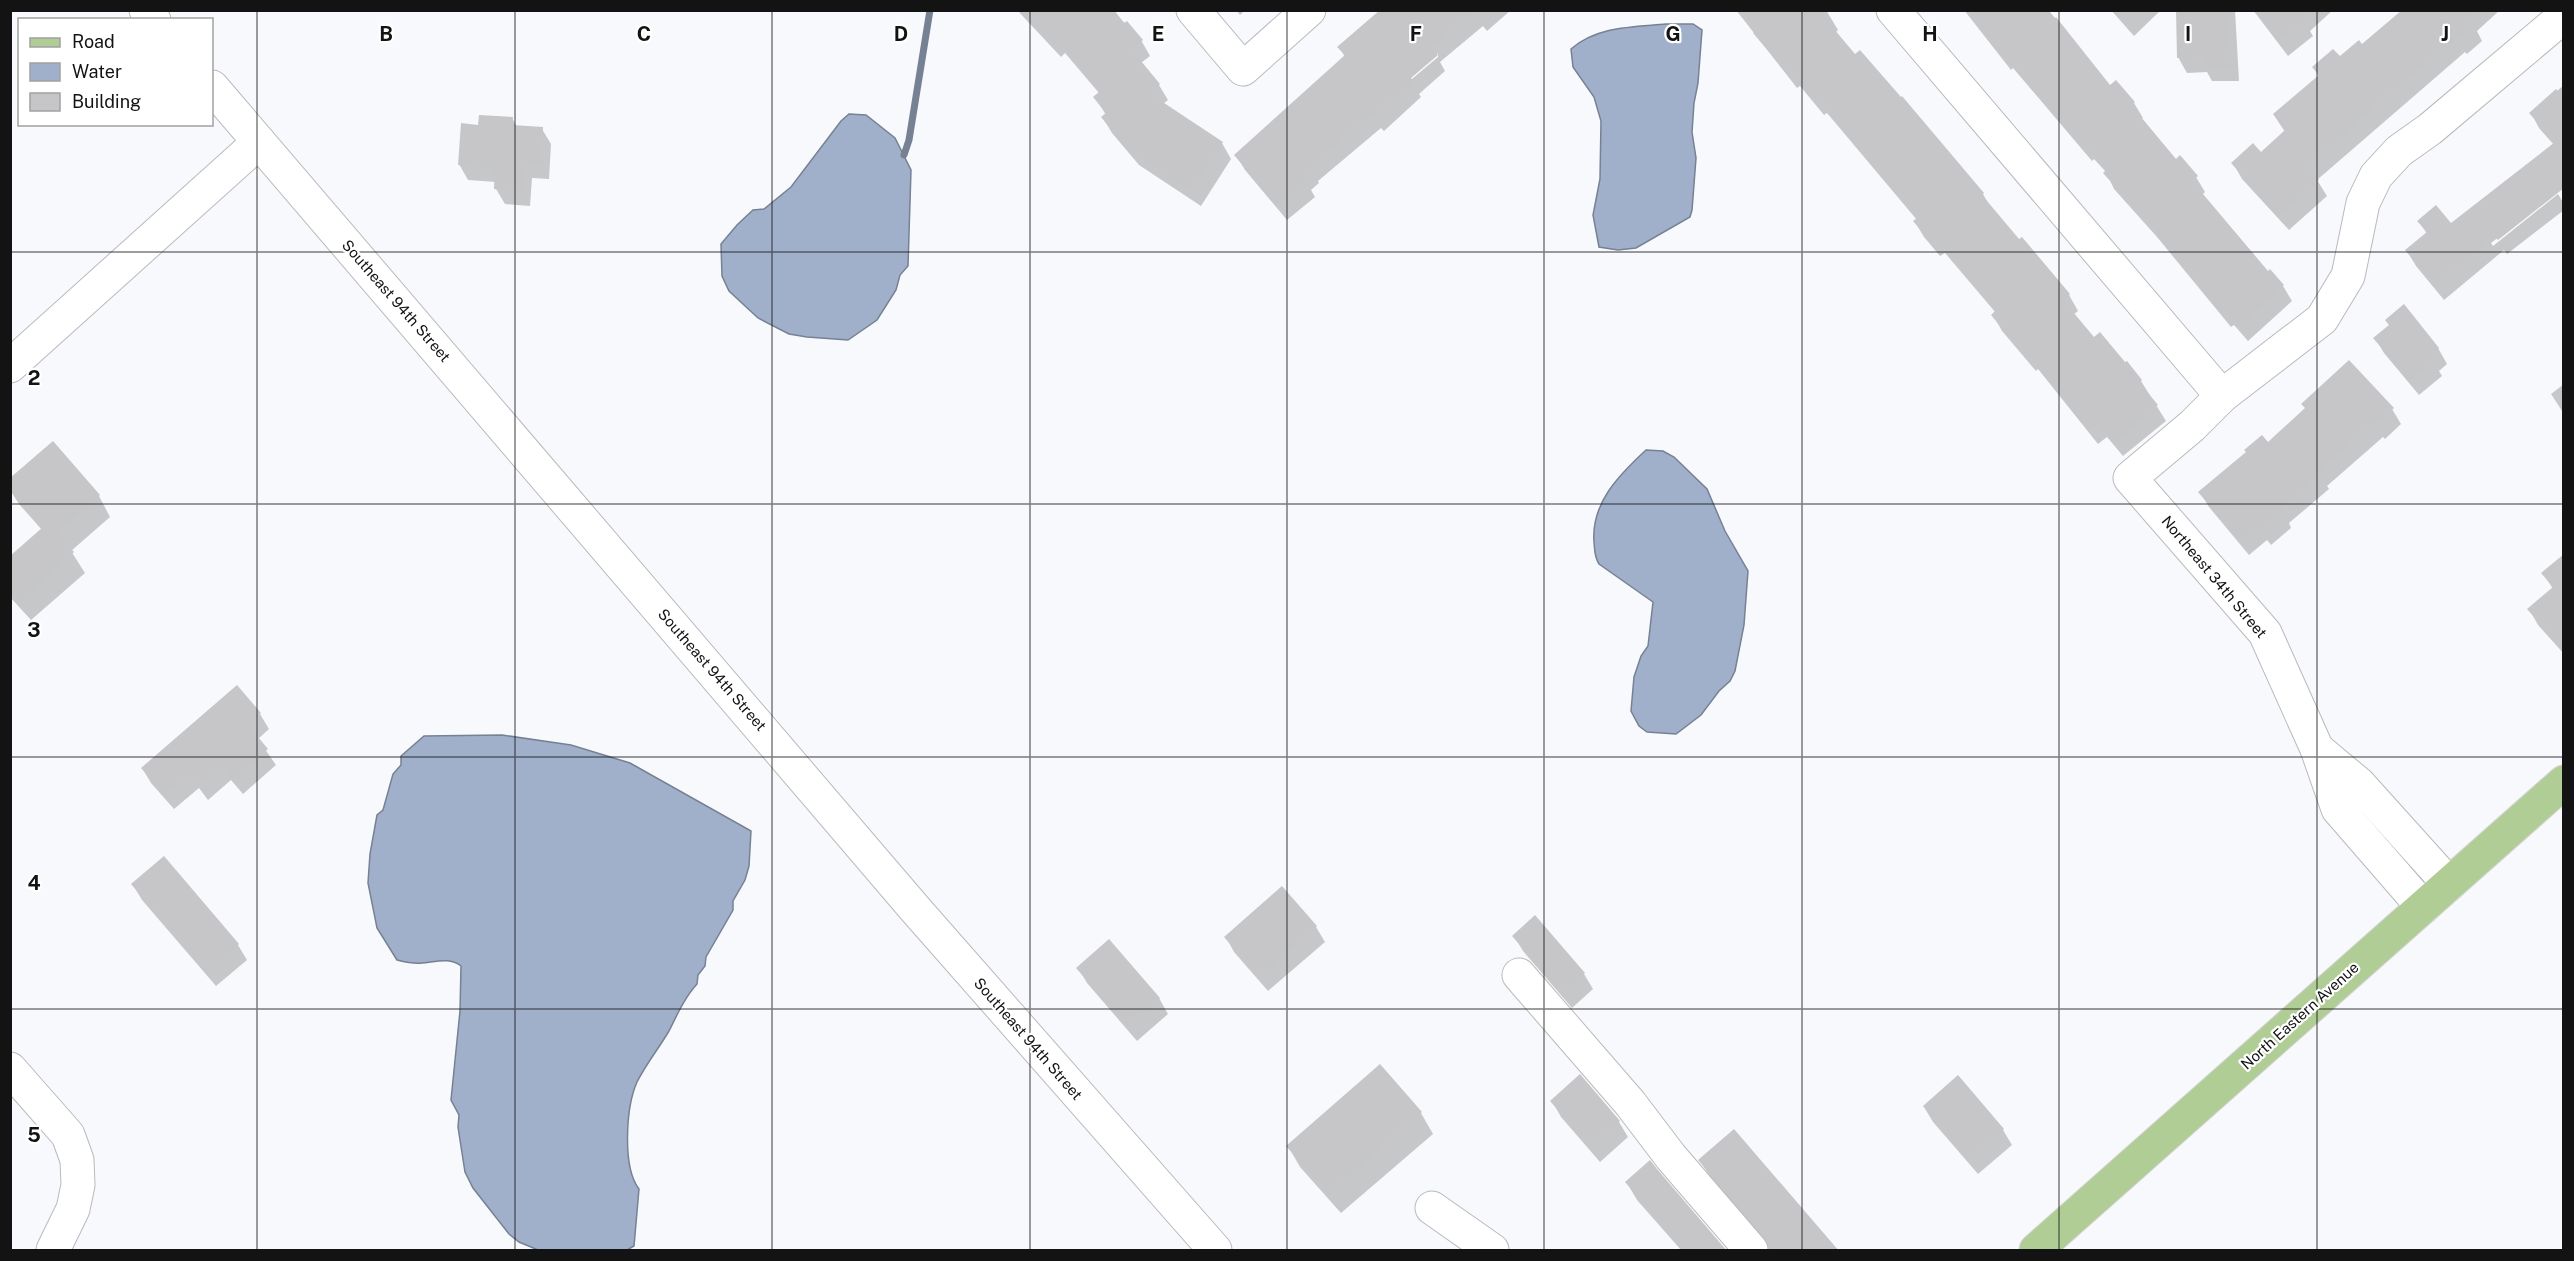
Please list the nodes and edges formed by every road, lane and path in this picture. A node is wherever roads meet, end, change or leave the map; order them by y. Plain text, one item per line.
1 (1193, 10) edge
2 (1309, 10) edge
3 (1893, 10) edge
4 (2564, 16) edge
5 (213, 88) edge
6 (259, 142) junction
7 (10, 366) edge
8 (2222, 396) junction
9 (2317, 748) junction
10 (2564, 782) edge
11 (2449, 885) junction
12 (2423, 907) junction
13 (1519, 975) dead end
14 (10, 1069) edge
15 (1432, 1208) dead end
16 (53, 1251) edge
17 (1215, 1251) edge
18 (1492, 1251) edge
19 (1751, 1251) edge
20 (2036, 1251) edge

1 - 2 street
3 - 8 street
4 - 8 street
5 - 6 street, Southeast 94th Street
6 - 7 street
6 - 17 street, Southeast 94th Street
8 - 9 street, Northeast 34th Street
9 - 11 street, Northeast 34th Street
9 - 12 street, Northeast 34th Street
10 - 11 main road, North Eastern Avenue
11 - 12 main road, North Eastern Avenue
12 - 20 main road, North Eastern Avenue
13 - 19 street
14 - 16 street
15 - 18 street

